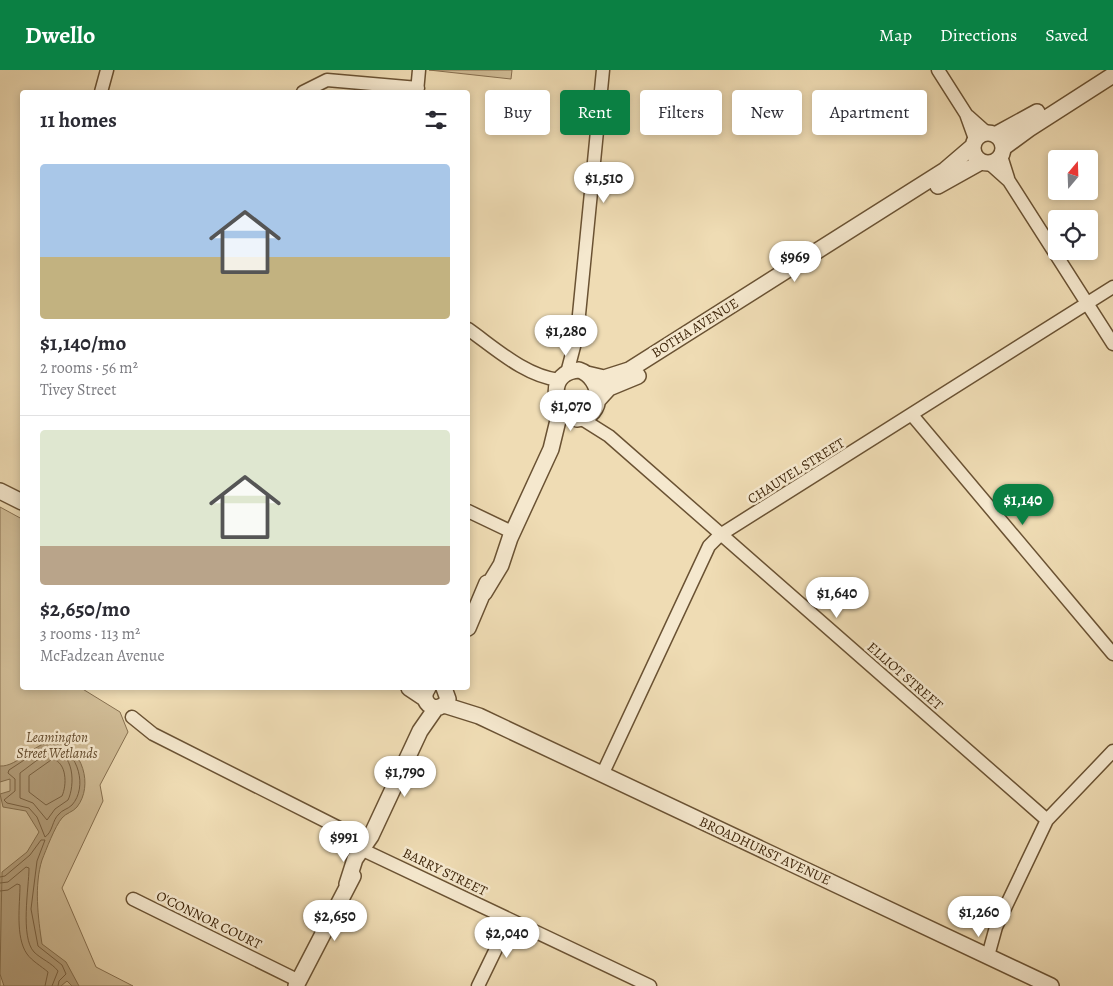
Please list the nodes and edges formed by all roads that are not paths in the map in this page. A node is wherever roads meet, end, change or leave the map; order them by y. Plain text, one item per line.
1 (107, 70) edge
2 (419, 70) edge
3 (603, 70) edge
4 (938, 70) edge
5 (1104, 70) edge
6 (1113, 75) edge
7 (102, 90) edge
8 (307, 90) edge
9 (417, 90) edge
10 (982, 138) junction
11 (994, 157) junction
12 (874, 221) junction
13 (1113, 287) edge
14 (1087, 303) junction
15 (470, 330) edge
16 (577, 335) junction
17 (691, 337) junction
18 (1113, 344) edge
19 (516, 363) junction
20 (587, 373) junction
21 (563, 376) junction
22 (559, 402) junction
23 (588, 412) junction
24 (912, 415) junction
25 (551, 449) junction
26 (0, 491) edge
27 (20, 501) edge
28 (470, 512) edge
29 (511, 535) junction
30 (720, 535) junction
31 (470, 624) edge
32 (1113, 654) edge
33 (416, 690) edge
34 (438, 696) edge
35 (132, 717) dead end
36 (1113, 751) edge
37 (602, 775) junction
38 (1047, 820) junction
39 (365, 846) junction
40 (133, 899) dead end
41 (510, 920) junction
42 (983, 954) junction
43 (297, 983) edge
44 (478, 986) edge
45 (650, 986) edge
46 (1051, 986) edge

1 - 7 street
2 - 9 street
3 - 16 street
4 - 10 street
5 - 10 street, BOTHA AVENUE
6 - 11 street, BOTHA AVENUE
8 - 9 street
10 - 11 street
10 - 11 street
10 - 12 street, BOTHA AVENUE
11 - 12 street, BOTHA AVENUE
11 - 14 street
12 - 17 street, BOTHA AVENUE
13 - 14 street, CHAUVEL STREET
14 - 18 street
14 - 24 street, CHAUVEL STREET
15 - 19 street
16 - 20 street
16 - 21 street
17 - 20 street, BOTHA AVENUE
17 - 23 street, BOTHA AVENUE
19 - 21 street
19 - 22 street
20 - 21 street
20 - 23 street
21 - 22 street
22 - 23 street
22 - 25 street
23 - 25 street, BOTHA AVENUE
23 - 30 street, ELLIOT STREET
24 - 30 street, CHAUVEL STREET
24 - 32 street
25 - 29 street
26 - 27 street
28 - 29 street
29 - 31 street
30 - 37 street, CHAUVEL STREET
30 - 38 street, ELLIOT STREET
33 - 34 street, BROADHURST AVENUE
34 - 37 street, BROADHURST AVENUE
34 - 39 street
35 - 39 street, BARRY STREET
36 - 38 street
37 - 42 street, BROADHURST AVENUE
38 - 42 street
39 - 41 street, BARRY STREET
39 - 43 street
40 - 43 street, O'CONNOR COURT
41 - 44 street
41 - 45 street, BARRY STREET
42 - 46 street, BROADHURST AVENUE

